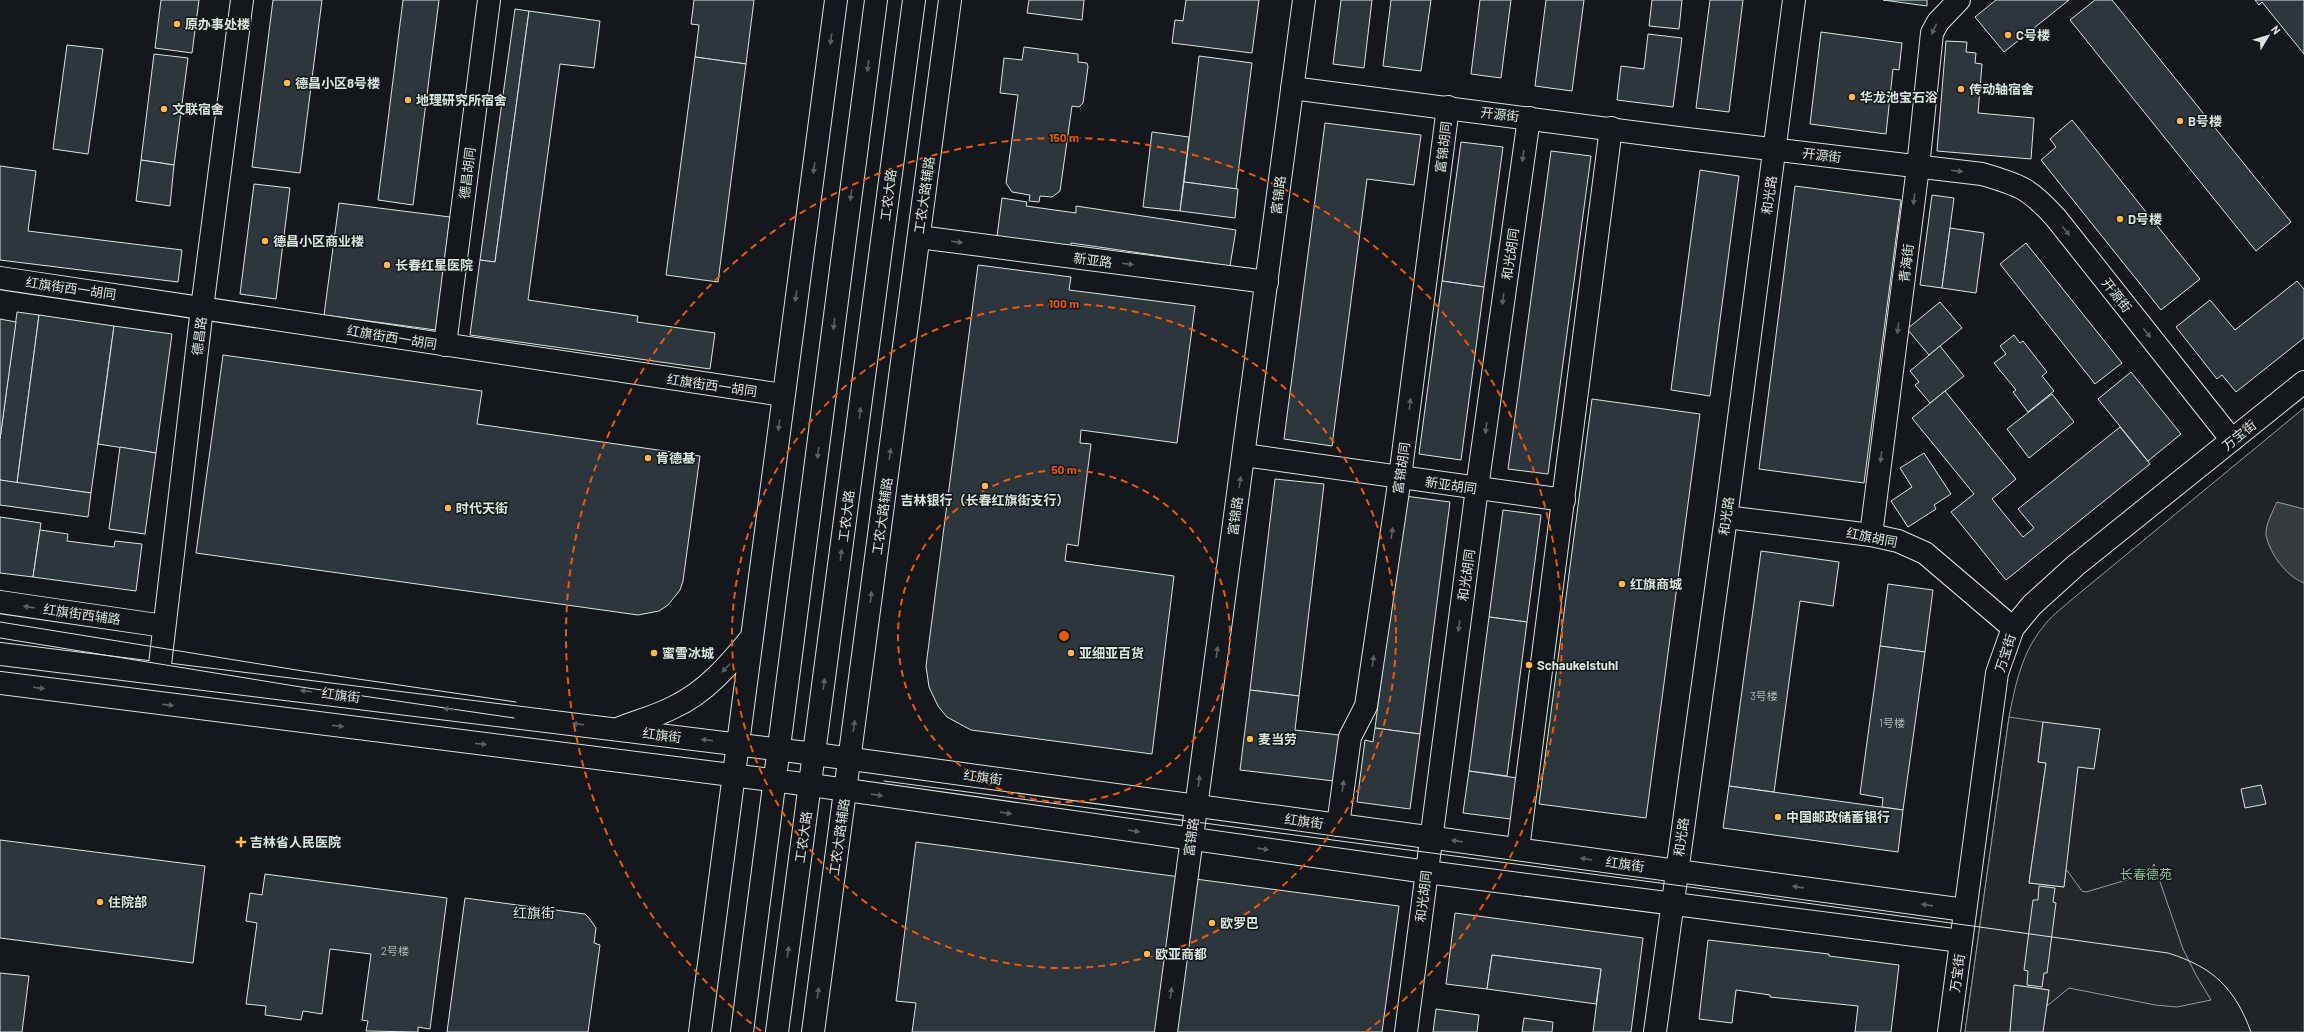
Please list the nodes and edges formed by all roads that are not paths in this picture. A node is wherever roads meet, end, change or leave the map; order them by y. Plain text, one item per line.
1 (242, 0) edge
2 (488, 0) edge
3 (836, 0) edge
4 (876, 0) edge
5 (914, 0) edge
6 (950, 0) edge
7 (1304, 0) edge
8 (1794, 0) edge
9 (1959, 0) edge
10 (1292, 88) junction
11 (1448, 107) junction
12 (1529, 118) junction
13 (1611, 128) junction
14 (1775, 149) junction
15 (1918, 167) junction
16 (919, 237) junction
17 (0, 278) edge
18 (1267, 282) junction
19 (202, 308) junction
20 (444, 345) junction
21 (2304, 382) edge
22 (783, 395) junction
23 (2232, 440) junction
24 (1244, 455) junction
25 (1400, 477) junction
26 (1477, 488) junction
27 (1564, 500) junction
28 (1726, 517) junction
29 (1872, 535) junction
30 (0, 602) edge
31 (164, 626) junction
32 (2012, 628) junction
33 (751, 638) junction
34 (0, 654) edge
35 (159, 673) junction
36 (0, 683) edge
37 (616, 729) junction
38 (738, 744) junction
39 (780, 750) junction
40 (815, 754) junction
41 (850, 759) junction
42 (734, 776) junction
43 (776, 782) junction
44 (811, 786) junction
45 (846, 790) junction
46 (1196, 806) junction
47 (1338, 825) junction
48 (1431, 838) junction
49 (1191, 839) junction
50 (1518, 849) junction
51 (1677, 871) junction
52 (1426, 872) junction
53 (1672, 904) junction
54 (1965, 910) junction
55 (1961, 941) junction
56 (700, 1032) edge
57 (742, 1032) edge
58 (777, 1032) edge
59 (813, 1032) edge
60 (1166, 1032) edge
61 (1406, 1032) edge
62 (1655, 1032) edge
63 (1949, 1032) edge

1 - 19 street, 德昌路
2 - 20 street, 德昌胡同
3 -> 22 street
4 -> 39 street
40 -> 5 street, 工农大路
6 - 16 street, 工农大路辅路
7 - 10 street, 富锦路
8 - 14 street, 和光路
9 -> 15 street, 青海街
10 - 11 street, 开源街
10 - 18 street, 富锦路
11 - 12 street, 开源街
25 -> 11 street, 富锦胡同
12 - 13 street, 开源街
12 -> 26 street, 和光胡同
13 - 14 street, 开源街
13 - 27 street
14 - 15 street, 开源街
14 - 28 street, 和光路
15 -> 23 street, 开源街
15 -> 29 street, 青海街
16 -> 18 street, 新亚路
41 -> 16 street, 工农大路辅路
17 - 19 street, 红旗街西一胡同
18 - 24 street, 富锦路
19 - 20 street, 红旗街西一胡同
19 - 31 street, 德昌路
20 - 22 street, 红旗街西一胡同
21 - 23 street, 万宝街
22 -> 33 street
23 - 32 street, 万宝街
24 - 25 street, 新亚胡同
46 -> 24 street, 富锦路
25 - 26 street, 新亚胡同
47 -> 25 street, 富锦胡同
26 - 27 street, 新亚胡同
26 -> 48 street, 和光胡同
27 - 50 street
28 - 29 street, 红旗胡同
28 - 51 street, 和光路
29 - 32 street, 红旗胡同
31 -> 30 street, 红旗街西辅路
31 - 35 street, 德昌路
32 - 54 street, 万宝街
33 -> 37 street
33 - 38 street
34 - 35 street, 红旗街
37 -> 35 street, 红旗街
36 -> 42 street
38 -> 37 street, 红旗街
38 - 39 street, 红旗街
38 - 42 street
39 - 40 street, 红旗街
39 - 43 street
40 - 41 street, 红旗街
40 - 44 street, 工农大路
41 - 45 street, 工农大路辅路
41 - 46 street, 红旗街
42 - 43 street
42 - 56 street
43 - 44 street
43 - 57 street
44 - 45 street
58 -> 44 street, 工农大路
45 -> 49 street
59 -> 45 street, 工农大路辅路
46 - 47 street, 红旗街
46 - 49 street, 富锦路
47 - 48 street, 红旗街
50 -> 48 street, 红旗街
48 - 52 street, 和光胡同
49 -> 52 street
60 -> 49 street, 富锦路
51 -> 50 street, 红旗街
51 - 53 street, 和光路
54 -> 51 street, 红旗街
52 - 53 street
52 - 61 street, 和光胡同
53 - 55 street
53 - 62 street, 和光路
54 - 55 street, 万宝街
55 - 63 street, 万宝街

